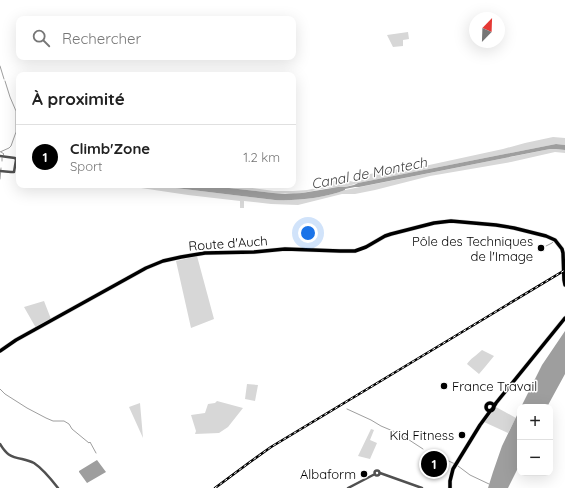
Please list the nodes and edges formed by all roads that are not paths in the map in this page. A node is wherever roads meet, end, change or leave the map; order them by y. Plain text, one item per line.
1 (0, 156) edge
2 (1, 171) edge
3 (565, 285) edge
4 (565, 318) edge
5 (0, 351) edge
6 (499, 400) junction
7 (491, 403) junction
8 (486, 409) junction
9 (492, 409) junction
10 (485, 417) junction
11 (0, 444) edge
12 (58, 488) edge
13 (348, 488) edge
14 (422, 488) edge
15 (451, 488) edge

1 - 2 street
3 - 5 main road, Route d'Auch
4 - 6 main road
6 - 7 main road
6 - 9 main road
7 - 8 main road
7 - 9 main road
8 - 9 main road
8 - 10 main road
9 - 10 main road
10 - 15 main road
11 - 12 street
13 - 14 street

